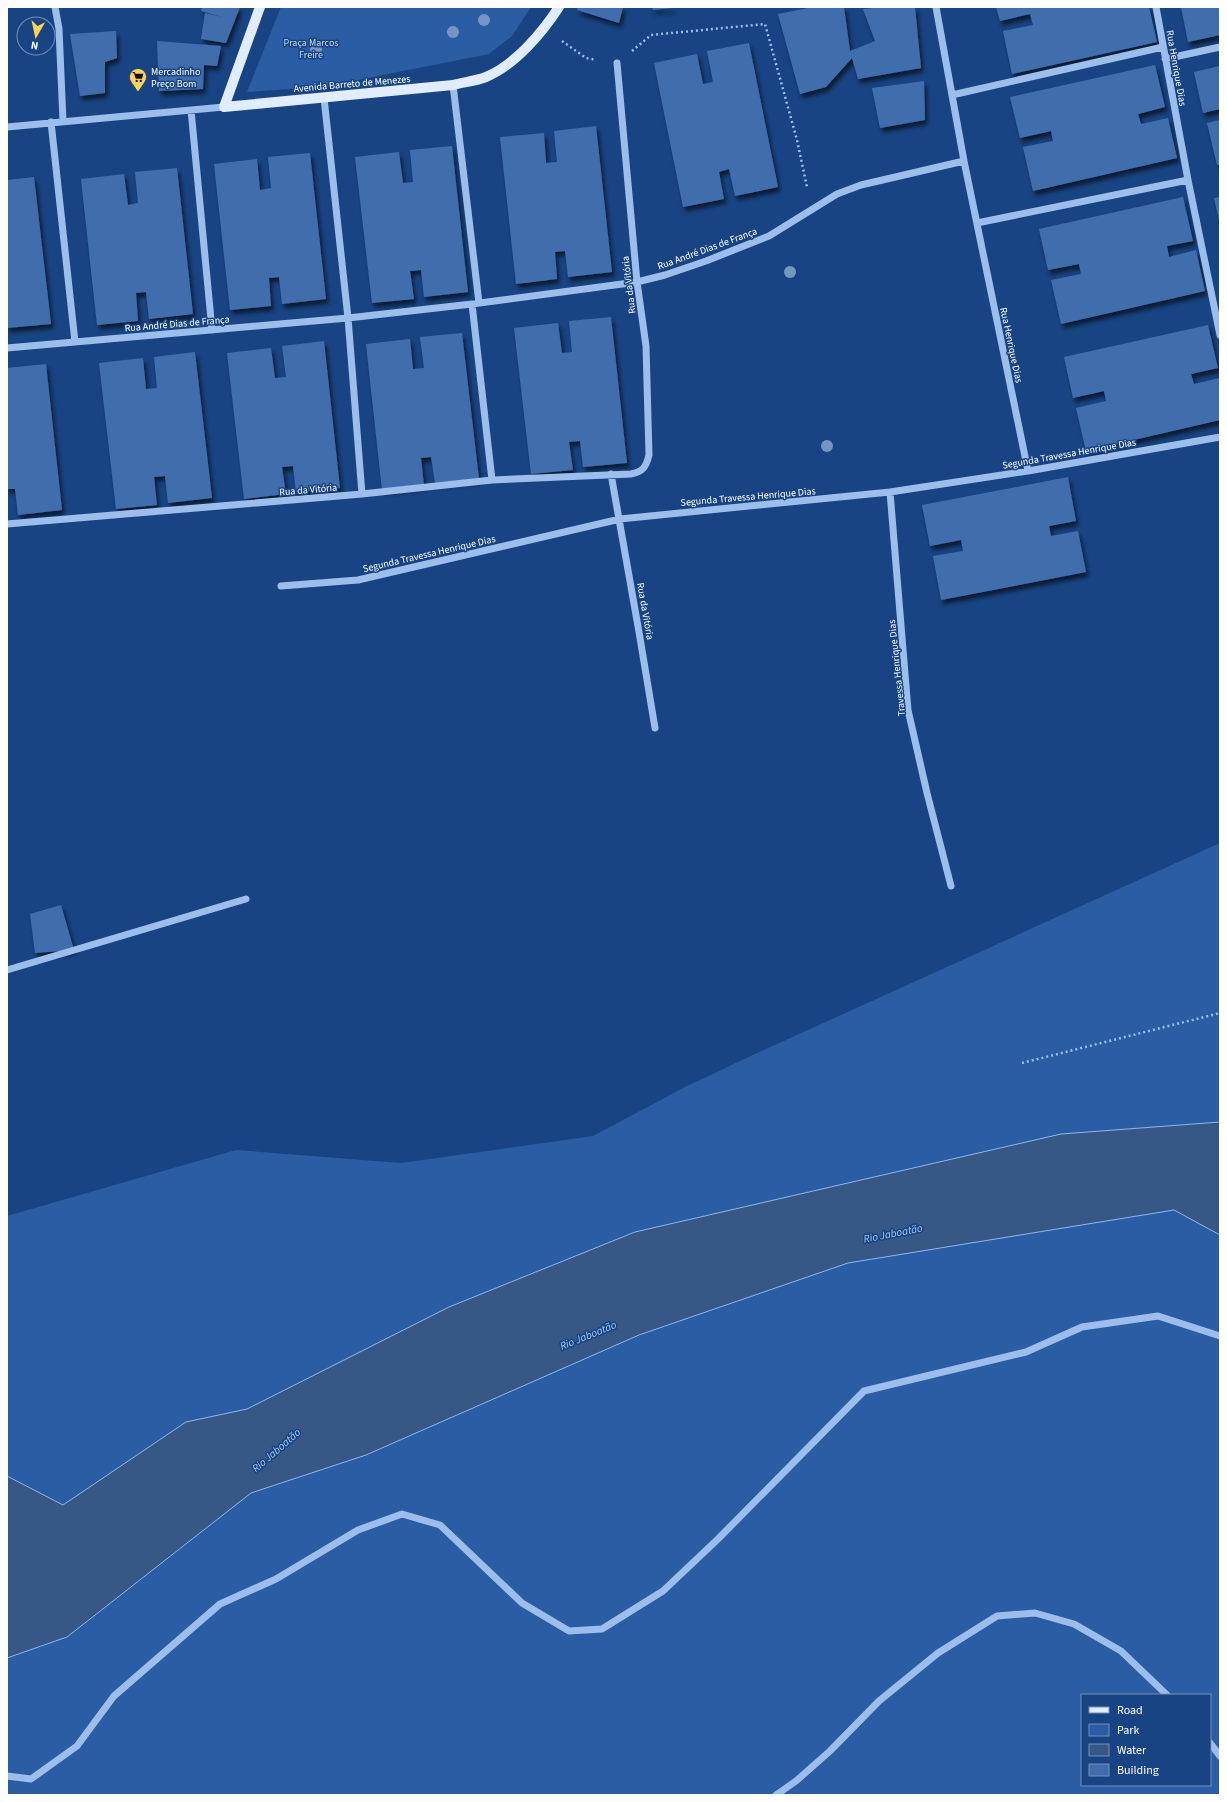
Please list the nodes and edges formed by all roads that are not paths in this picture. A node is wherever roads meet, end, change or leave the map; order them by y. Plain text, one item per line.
1 (55, 7) edge
2 (260, 7) edge
3 (559, 7) edge
4 (936, 7) edge
5 (1156, 7) edge
6 (1163, 47) junction
7 (1220, 47) edge
8 (1165, 60) junction
9 (617, 63) road end
10 (453, 85) junction
11 (952, 94) junction
12 (324, 98) junction
13 (224, 107) junction
14 (191, 110) junction
15 (63, 121) junction
16 (51, 122) junction
17 (7, 127) edge
18 (964, 161) junction
19 (1188, 180) junction
20 (976, 224) junction
21 (637, 282) junction
22 (476, 304) junction
23 (348, 318) junction
24 (212, 330) junction
25 (1220, 335) edge
26 (75, 342) junction
27 (7, 348) edge
28 (1220, 436) edge
29 (1028, 471) junction
30 (611, 474) junction
31 (492, 480) junction
32 (890, 492) junction
33 (362, 494) junction
34 (620, 519) junction
35 (7, 524) edge
36 (281, 586) dead end
37 (655, 728) dead end
38 (951, 886) dead end
39 (246, 899) dead end
40 (7, 970) edge
41 (1220, 1336) edge
42 (1166, 1694) edge
43 (1211, 1744) edge
44 (1220, 1756) edge
45 (7, 1776) edge
46 (776, 1795) edge

1 - 15 street
2 - 13 main road
3 - 10 main road, Avenida Barreto de Menezes
4 - 11 street, Rua Henrique Dias
5 - 6 street, Rua Henrique Dias
6 - 8 street, Rua Henrique Dias
6 - 11 street
7 - 8 street
8 - 19 street, Rua Henrique Dias
9 - 21 street, Rua da Vitória
10 - 12 main road, Avenida Barreto de Menezes
10 - 22 street
11 - 18 street, Rua Henrique Dias
12 - 13 main road, Avenida Barreto de Menezes
12 - 23 street
13 - 14 street
14 - 15 street
14 - 24 street
15 - 16 street
16 - 17 street
16 - 26 street
18 - 20 street, Rua Henrique Dias
18 - 21 street, Rua André Dias de França
19 - 20 street
19 - 25 street, Rua Henrique Dias
20 - 29 street, Rua Henrique Dias
21 - 22 street, Rua André Dias de França
21 - 30 street, Rua da Vitória
22 - 23 street, Rua André Dias de França
22 - 31 street
23 - 24 street, Rua André Dias de França
23 - 33 street
24 - 26 street, Rua André Dias de França
26 - 27 street, Rua André Dias de França
28 - 29 street, Segunda Travessa Henrique Dias
29 - 32 street, Segunda Travessa Henrique Dias
30 - 31 street, Rua da Vitória
30 - 34 street, Rua da Vitória
31 - 33 street, Rua da Vitória
32 - 34 street, Segunda Travessa Henrique Dias
32 - 38 street, Travessa Henrique Dias
33 - 35 street, Rua da Vitória
34 - 36 street, Segunda Travessa Henrique Dias
34 - 37 street, Rua da Vitória
39 - 40 street
41 - 45 street
42 - 46 street
43 - 44 street

